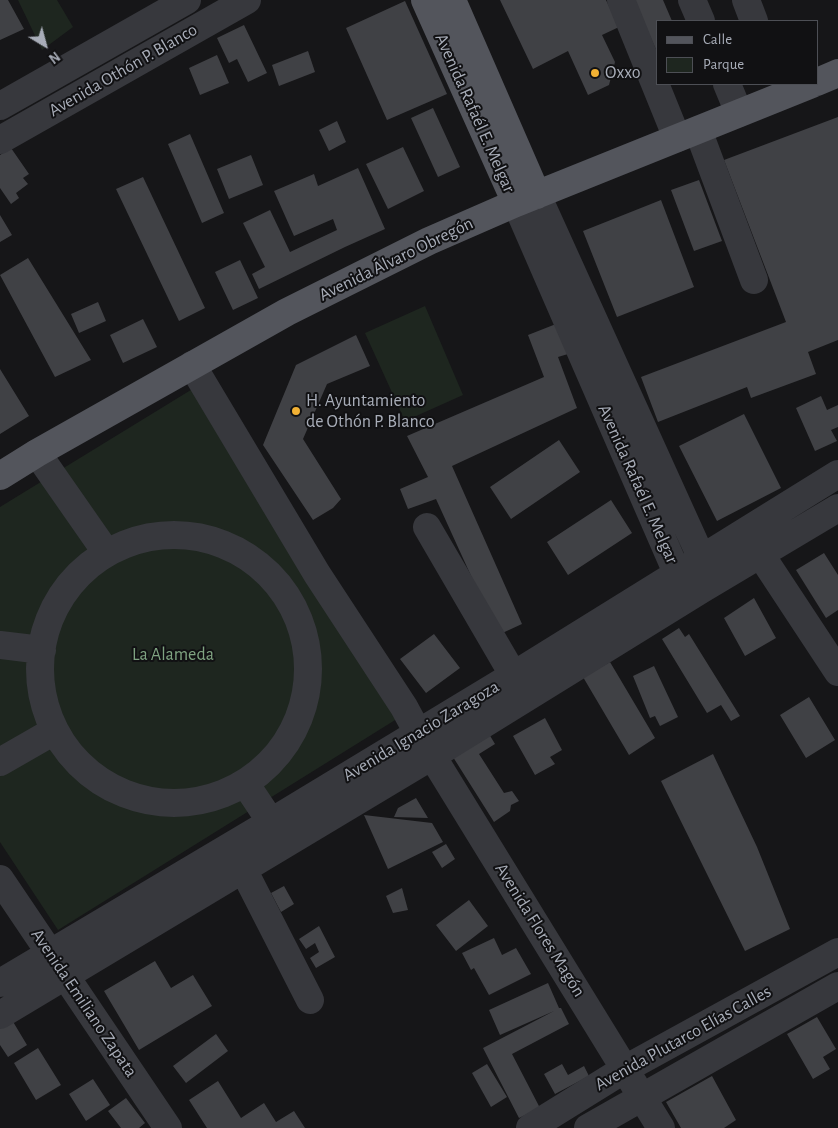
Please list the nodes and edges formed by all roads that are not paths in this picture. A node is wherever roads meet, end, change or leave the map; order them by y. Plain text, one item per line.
1 (187, 0) edge
2 (246, 0) edge
3 (425, 0) edge
4 (452, 0) edge
5 (621, 0) edge
6 (692, 0) edge
7 (746, 0) edge
8 (701, 20) edge
9 (754, 20) edge
10 (656, 70) edge
11 (838, 74) edge
12 (818, 82) edge
13 (664, 85) edge
14 (727, 85) edge
15 (806, 85) edge
16 (779, 90) edge
17 (0, 106) edge
18 (739, 113) junction
19 (688, 134) junction
20 (0, 140) edge
21 (526, 199) junction
22 (754, 280) dead end
23 (192, 365) junction
24 (37, 453) junction
25 (838, 474) edge
26 (0, 476) edge
27 (838, 508) edge
28 (427, 527) dead end
29 (746, 532) junction
30 (106, 552) junction
31 (761, 554) junction
32 (702, 559) junction
33 (676, 573) junction
34 (317, 574) junction
35 (702, 589) junction
36 (287, 594) junction
37 (0, 645) edge
38 (42, 650) junction
39 (838, 672) edge
40 (520, 686) junction
41 (54, 731) junction
42 (418, 733) junction
43 (432, 756) junction
44 (0, 762) edge
45 (245, 784) junction
46 (271, 822) junction
47 (243, 869) junction
48 (0, 879) edge
49 (838, 952) edge
50 (50, 953) junction
51 (65, 975) junction
52 (0, 983) edge
53 (838, 986) edge
54 (310, 1000) dead end
55 (0, 1015) edge
56 (625, 1069) junction
57 (642, 1097) junction
58 (168, 1128) edge
59 (530, 1128) edge
60 (588, 1128) edge
61 (661, 1128) edge

1 - 17 street, Avenida Othón P. Blanco
2 - 20 street, Avenida Othón P. Blanco
3 - 21 main road, Avenida Rafaél E. Melgar
4 - 21 main road, Avenida Rafaél E. Melgar
5 - 10 street
6 - 8 street
7 - 9 street
11 - 12 main road
13 - 19 street
14 - 18 street
15 - 16 main road, Avenida Álvaro Obregón
16 - 18 main road, Avenida Álvaro Obregón
18 - 19 main road, Avenida Álvaro Obregón
19 - 21 main road, Avenida Álvaro Obregón
19 - 22 street
21 - 23 main road, Avenida Álvaro Obregón
21 - 32 street, Avenida Rafaél E. Melgar
21 - 33 street, Avenida Rafaél E. Melgar
23 - 24 main road, Avenida Álvaro Obregón
23 - 34 street, Avenida Flores Magón
24 - 26 main road, Avenida Álvaro Obregón
24 - 30 street
25 - 29 street, Avenida Ignacio Zaragoza
27 - 31 street, Avenida Ignacio Zaragoza
28 - 40 street
29 - 31 street
29 - 32 street, Avenida Ignacio Zaragoza
30 - 36 street
30 - 38 street
31 - 35 street, Avenida Ignacio Zaragoza
31 - 39 street
32 - 33 street, Avenida Ignacio Zaragoza
32 - 35 street, Avenida Rafaél E. Melgar
33 - 35 street, Avenida Rafaél E. Melgar
33 - 40 street, Avenida Ignacio Zaragoza
34 - 36 street
34 - 42 street, Avenida Flores Magón
35 - 40 street, Avenida Ignacio Zaragoza
36 - 45 street
37 - 38 street
38 - 41 street
40 - 42 street, Avenida Ignacio Zaragoza
40 - 43 street, Avenida Ignacio Zaragoza
41 - 44 street
41 - 45 street
42 - 43 street, Avenida Flores Magón
42 - 46 street, Avenida Ignacio Zaragoza
43 - 47 street, Avenida Ignacio Zaragoza
43 - 56 street, Avenida Flores Magón
45 - 46 street
46 - 50 street, Avenida Ignacio Zaragoza
47 - 51 street, Avenida Ignacio Zaragoza
47 - 54 street
48 - 50 street, Avenida Emiliano Zapata
49 - 56 street, Avenida Plutarco Elías Calles
50 - 51 street, Avenida Emiliano Zapata
50 - 52 street, Avenida Ignacio Zaragoza
51 - 55 street, Avenida Ignacio Zaragoza
51 - 58 street, Avenida Emiliano Zapata
53 - 57 street, Avenida Plutarco Elías Calles
56 - 57 street, Avenida Flores Magón
56 - 59 street, Avenida Plutarco Elías Calles
57 - 60 street, Avenida Plutarco Elías Calles
57 - 61 street, Avenida Flores Magón

